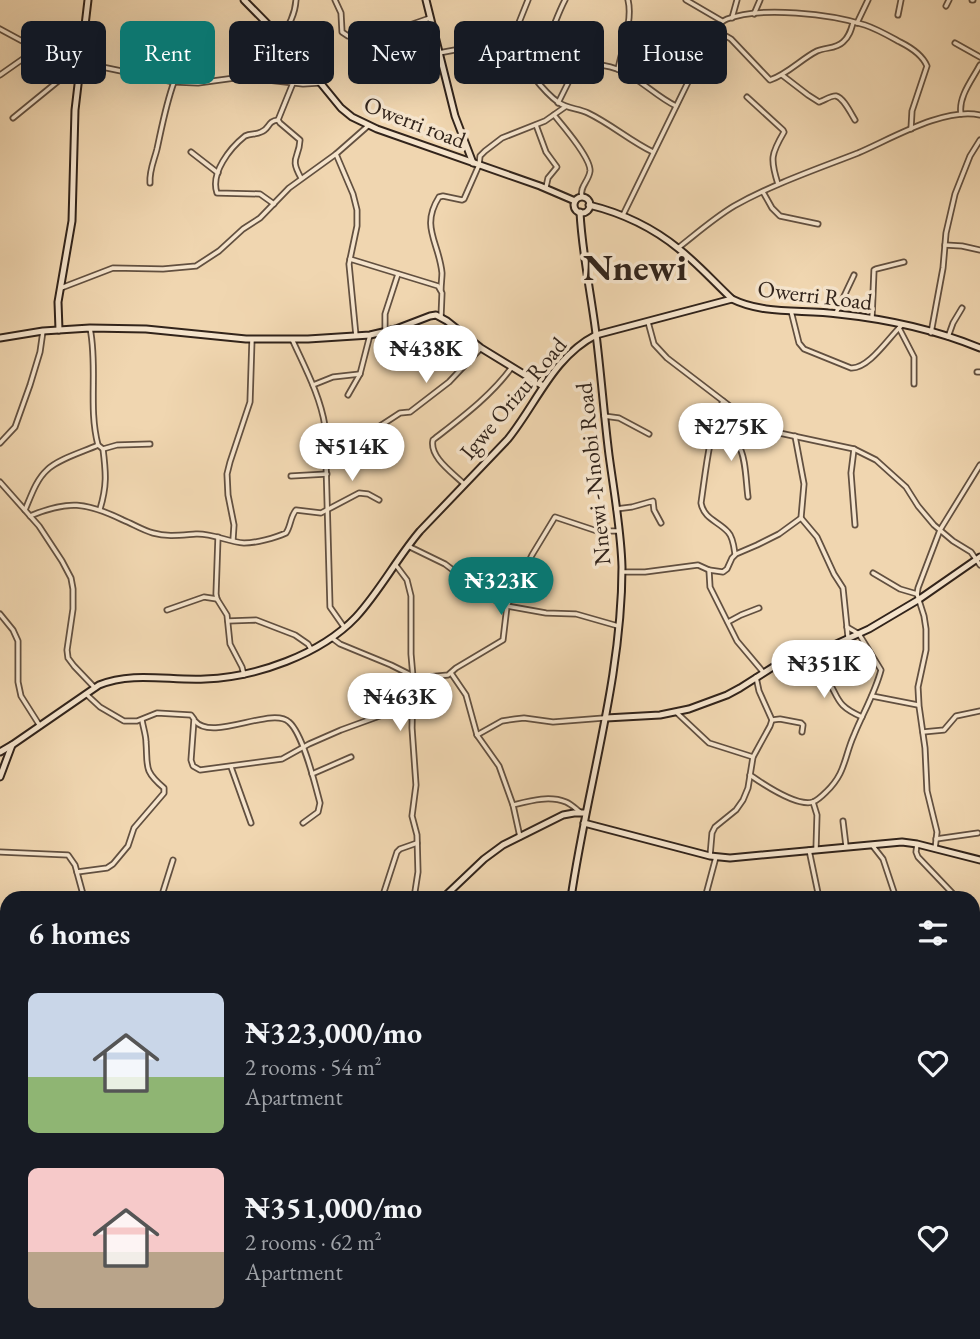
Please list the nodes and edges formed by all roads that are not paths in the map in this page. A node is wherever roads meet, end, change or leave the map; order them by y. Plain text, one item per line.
1 (88, 0) edge
2 (244, 0) edge
3 (296, 0) edge
4 (335, 0) edge
5 (426, 0) edge
6 (528, 0) edge
7 (565, 0) edge
8 (628, 0) edge
9 (685, 0) edge
10 (737, 0) edge
11 (760, 0) edge
12 (868, 0) edge
13 (901, 0) edge
14 (949, 0) edge
15 (946, 6) dead end
16 (754, 14) junction
17 (898, 15) dead end
18 (430, 18) junction
19 (732, 18) junction
20 (85, 21) edge
21 (265, 21) edge
22 (291, 21) edge
23 (422, 21) edge
24 (431, 21) edge
25 (520, 21) edge
26 (556, 21) edge
27 (628, 21) edge
28 (720, 21) edge
29 (724, 21) edge
30 (855, 23) junction
31 (0, 29) edge
32 (348, 35) edge
33 (727, 36) edge
34 (21, 40) edge
35 (955, 43) dead end
36 (980, 57) edge
37 (21, 60) edge
38 (440, 60) edge
39 (980, 65) edge
40 (604, 67) edge
41 (618, 69) edge
42 (0, 75) edge
43 (782, 75) junction
44 (55, 84) edge
45 (77, 84) edge
46 (173, 84) edge
47 (293, 84) edge
48 (322, 84) edge
49 (541, 84) edge
50 (568, 84) edge
51 (643, 84) edge
52 (687, 84) edge
53 (747, 97) dead end
54 (558, 103) junction
55 (676, 106) junction
56 (565, 107) junction
57 (961, 114) junction
58 (554, 115) junction
59 (980, 115) edge
60 (13, 118) dead end
61 (278, 120) junction
62 (855, 120) dead end
63 (369, 125) junction
64 (536, 125) junction
65 (911, 129) junction
66 (980, 140) edge
67 (191, 152) dead end
68 (653, 152) junction
69 (336, 154) junction
70 (476, 164) junction
71 (218, 173) junction
72 (301, 178) junction
73 (150, 183) dead end
74 (779, 185) junction
75 (546, 188) junction
76 (763, 192) junction
77 (578, 199) junction
78 (274, 204) junction
79 (589, 205) junction
80 (580, 212) junction
81 (623, 215) junction
82 (818, 223) dead end
83 (945, 245) junction
84 (678, 248) junction
85 (980, 250) edge
86 (350, 259) junction
87 (904, 262) dead end
88 (398, 274) junction
89 (854, 275) dead end
90 (61, 288) junction
91 (441, 289) junction
92 (732, 299) junction
93 (962, 308) dead end
94 (791, 311) junction
95 (836, 313) junction
96 (441, 317) junction
97 (872, 319) junction
98 (648, 321) junction
99 (901, 326) junction
100 (90, 328) junction
101 (59, 330) junction
102 (43, 331) junction
103 (385, 331) junction
104 (931, 333) junction
105 (370, 335) junction
106 (596, 335) junction
107 (356, 336) junction
108 (948, 337) junction
109 (0, 338) edge
110 (252, 339) junction
111 (292, 339) junction
112 (481, 348) junction
113 (980, 348) edge
114 (512, 367) junction
115 (360, 374) junction
116 (914, 384) dead end
117 (313, 385) junction
118 (543, 386) junction
119 (348, 394) dead end
120 (723, 401) junction
121 (604, 416) junction
122 (377, 428) dead end
123 (714, 429) junction
124 (649, 434) dead end
125 (795, 436) junction
126 (0, 443) edge
127 (149, 444) dead end
128 (98, 445) junction
129 (103, 449) junction
130 (854, 449) junction
131 (980, 465) edge
132 (327, 474) junction
133 (291, 476) dead end
134 (0, 482) edge
135 (464, 484) junction
136 (748, 496) dead end
137 (379, 500) dead end
138 (100, 509) junction
139 (328, 509) junction
140 (617, 509) junction
141 (25, 510) junction
142 (30, 516) junction
143 (801, 517) junction
144 (661, 523) dead end
145 (855, 526) dead end
146 (940, 530) junction
147 (620, 531) junction
148 (219, 537) junction
149 (233, 540) junction
150 (408, 546) junction
151 (736, 554) junction
152 (979, 560) edge
153 (395, 564) junction
154 (709, 570) junction
155 (622, 572) junction
156 (873, 573) dead end
157 (918, 597) junction
158 (217, 600) junction
159 (507, 606) junction
160 (760, 608) dead end
161 (167, 610) dead end
162 (0, 614) edge
163 (228, 621) junction
164 (728, 622) junction
165 (618, 626) junction
166 (847, 627) junction
167 (344, 628) junction
168 (859, 634) junction
169 (848, 637) junction
170 (332, 638) junction
171 (311, 649) junction
172 (807, 655) junction
173 (451, 673) junction
174 (764, 673) junction
175 (244, 675) junction
176 (413, 677) junction
177 (756, 677) junction
178 (95, 688) junction
179 (86, 694) junction
180 (872, 696) junction
181 (919, 706) junction
182 (411, 708) junction
183 (676, 712) junction
184 (980, 712) edge
185 (862, 717) junction
186 (606, 718) junction
187 (194, 719) junction
188 (142, 720) junction
189 (772, 720) junction
190 (40, 726) junction
191 (802, 732) dead end
192 (923, 732) junction
193 (477, 735) junction
194 (12, 746) junction
195 (303, 748) junction
196 (0, 752) edge
197 (753, 757) junction
198 (351, 758) dead end
199 (231, 767) junction
200 (312, 774) junction
201 (750, 775) junction
202 (0, 777) edge
203 (813, 802) junction
204 (513, 805) junction
205 (583, 813) junction
206 (843, 821) dead end
207 (251, 823) dead end
208 (303, 823) dead end
209 (584, 823) junction
210 (978, 833) edge
211 (520, 837) junction
212 (936, 839) junction
213 (417, 843) junction
214 (917, 844) junction
215 (872, 845) junction
216 (846, 847) junction
217 (817, 849) junction
218 (935, 849) junction
219 (809, 850) junction
220 (0, 852) edge
221 (713, 856) junction
222 (173, 860) dead end
223 (980, 860) edge
224 (77, 872) junction
225 (82, 891) edge
226 (163, 891) edge
227 (384, 891) edge
228 (415, 891) edge
229 (450, 891) edge
230 (572, 891) edge
231 (706, 891) edge
232 (818, 891) edge
233 (893, 891) edge
234 (950, 891) edge

1 - 20 main road
2 - 21 main road, Owerri road
3 - 22 street
4 - 32 street
5 - 18 main road
6 - 25 street
7 - 26 street
8 - 27 street
9 - 28 street
10 - 19 street
11 - 16 street
12 - 30 street
13 - 17 street
14 - 15 street
16 - 19 street
16 - 30 street
18 - 23 street
18 - 24 main road
19 - 29 street
30 - 43 street
30 - 65 street
31 - 34 street
33 - 43 street
35 - 36 street
37 - 42 street
38 - 70 main road
39 - 57 street
40 - 41 street
43 - 62 street
44 - 60 street
45 - 90 main road
46 - 73 street
47 - 61 street
48 - 63 main road, Owerri road
49 - 54 street
50 - 54 street
51 - 55 street
52 - 55 street
53 - 74 street
54 - 56 street
55 - 68 street
56 - 58 street
56 - 68 street
57 - 59 street
57 - 65 street
58 - 64 street
58 - 77 street
61 - 71 street
61 - 72 street
63 - 69 street
63 - 70 main road, Owerri road
64 - 70 street
64 - 75 street
65 - 74 street
66 - 83 street
67 - 71 street
68 - 81 street
69 - 72 street
69 - 86 street
70 - 75 main road, Owerri road
70 - 91 street
71 - 78 street
72 - 78 street
74 - 76 street
75 - 77 main road, Owerri road
76 - 82 street
76 - 84 street
77 - 79 main road
77 - 80 main road
78 - 90 street
79 - 80 main road
79 - 81 main road, Owerri Road
80 - 106 main road, Nnewi -Nnobi Road
81 - 84 main road, Owerri Road
83 - 85 street
83 - 104 street
84 - 92 main road, Owerri Road
86 - 88 street
86 - 107 street
87 - 97 street
88 - 91 street
88 - 103 street
89 - 95 street
90 - 101 main road
91 - 96 street
92 - 94 main road, Owerri Road
92 - 98 main road, Igwe Orizu Road
93 - 108 street
94 - 95 main road, Owerri Road
94 - 99 street
95 - 97 main road, Owerri Road
96 - 103 main road
96 - 112 main road
97 - 99 main road, Owerri Road
98 - 106 main road, Igwe Orizu Road
98 - 120 street
99 - 104 main road, Owerri Road
99 - 116 street
100 - 101 main road
100 - 110 main road
100 - 128 street
101 - 102 main road
102 - 109 main road
102 - 126 street
103 - 105 main road
104 - 108 main road, Owerri Road
105 - 107 main road
105 - 115 street
106 - 118 main road, Igwe Orizu Road
106 - 121 main road, Nnewi -Nnobi Road
107 - 111 main road
108 - 113 main road, Owerri Road
110 - 111 main road
110 - 149 street
111 - 117 street
112 - 114 main road
112 - 122 street
114 - 118 main road
114 - 135 street
115 - 117 street
115 - 119 street
117 - 132 street
118 - 135 main road, Igwe Orizu Road
120 - 123 street
120 - 125 street
121 - 124 street
121 - 140 main road, Nnewi -Nnobi Road
123 - 136 street
123 - 151 street
125 - 130 street
125 - 143 street
127 - 129 street
128 - 129 street
128 - 141 street
129 - 138 street
130 - 145 street
130 - 146 street
131 - 146 street
132 - 133 street
132 - 139 street
134 - 141 street
135 - 150 main road, Igwe Orizu Road
137 - 139 street
138 - 142 street
138 - 148 street
139 - 149 street
139 - 167 street
140 - 144 street
140 - 147 main road, Nnewi -Nnobi Road
141 - 142 street
142 - 178 street
143 - 151 street
143 - 166 street
146 - 152 street
146 - 157 street
147 - 155 main road, Nnewi -Nnobi Road
147 - 159 street
148 - 149 street
148 - 158 street
150 - 153 main road, Igwe Orizu Road
150 - 159 street
151 - 154 street
152 - 157 main road
153 - 167 main road, Igwe Orizu Road
153 - 176 street
154 - 155 street
154 - 164 street
155 - 165 main road, Nnewi -Nnobi Road
156 - 157 street
157 - 168 main road
157 - 181 street
158 - 161 street
158 - 163 street
159 - 165 street
159 - 173 street
160 - 164 street
162 - 190 street
163 - 171 street
163 - 175 street
164 - 174 street
165 - 186 main road, Nnewi -Nnobi Road
166 - 168 street
166 - 169 street
167 - 170 main road, Igwe Orizu Road
168 - 169 main road
168 - 180 street
169 - 172 main road
170 - 171 main road, Igwe Orizu Road
170 - 176 street
171 - 175 main road, Igwe Orizu Road
172 - 174 main road
172 - 185 street
173 - 176 street
173 - 193 street
174 - 177 main road
175 - 178 main road, Igwe Orizu Road
176 - 182 street
177 - 183 main road
177 - 189 street
178 - 179 main road, Igwe Orizu Road
179 - 188 street
179 - 190 main road, Igwe Orizu Road
180 - 181 street
180 - 185 street
181 - 192 street
182 - 195 street
182 - 213 street
183 - 186 main road
183 - 197 street
184 - 192 street
185 - 203 street
186 - 193 street
186 - 205 main road, Nnewi -Nnobi Road
187 - 188 street
187 - 195 street
187 - 199 street
188 - 224 street
189 - 191 street
189 - 197 street
190 - 194 main road, Igwe Orizu Road
192 - 212 street
193 - 204 street
194 - 196 main road, Igwe Orizu Road
194 - 202 main road
195 - 199 street
195 - 200 street
197 - 201 street
198 - 200 street
199 - 207 street
200 - 208 street
201 - 203 street
201 - 221 street
203 - 217 street
204 - 205 street
204 - 211 street
205 - 209 main road, Nnewi -Nnobi Road
205 - 211 main road
206 - 216 street
209 - 221 main road
209 - 230 main road, Nnewi -Nnobi Road
210 - 212 street
211 - 229 main road
212 - 218 street
213 - 227 street
213 - 228 street
214 - 215 main road
214 - 218 main road
214 - 234 street
215 - 216 main road
215 - 233 street
216 - 217 main road
217 - 219 main road
218 - 223 main road
219 - 221 main road
219 - 232 street
220 - 224 street
221 - 231 street
222 - 226 street
224 - 225 street

